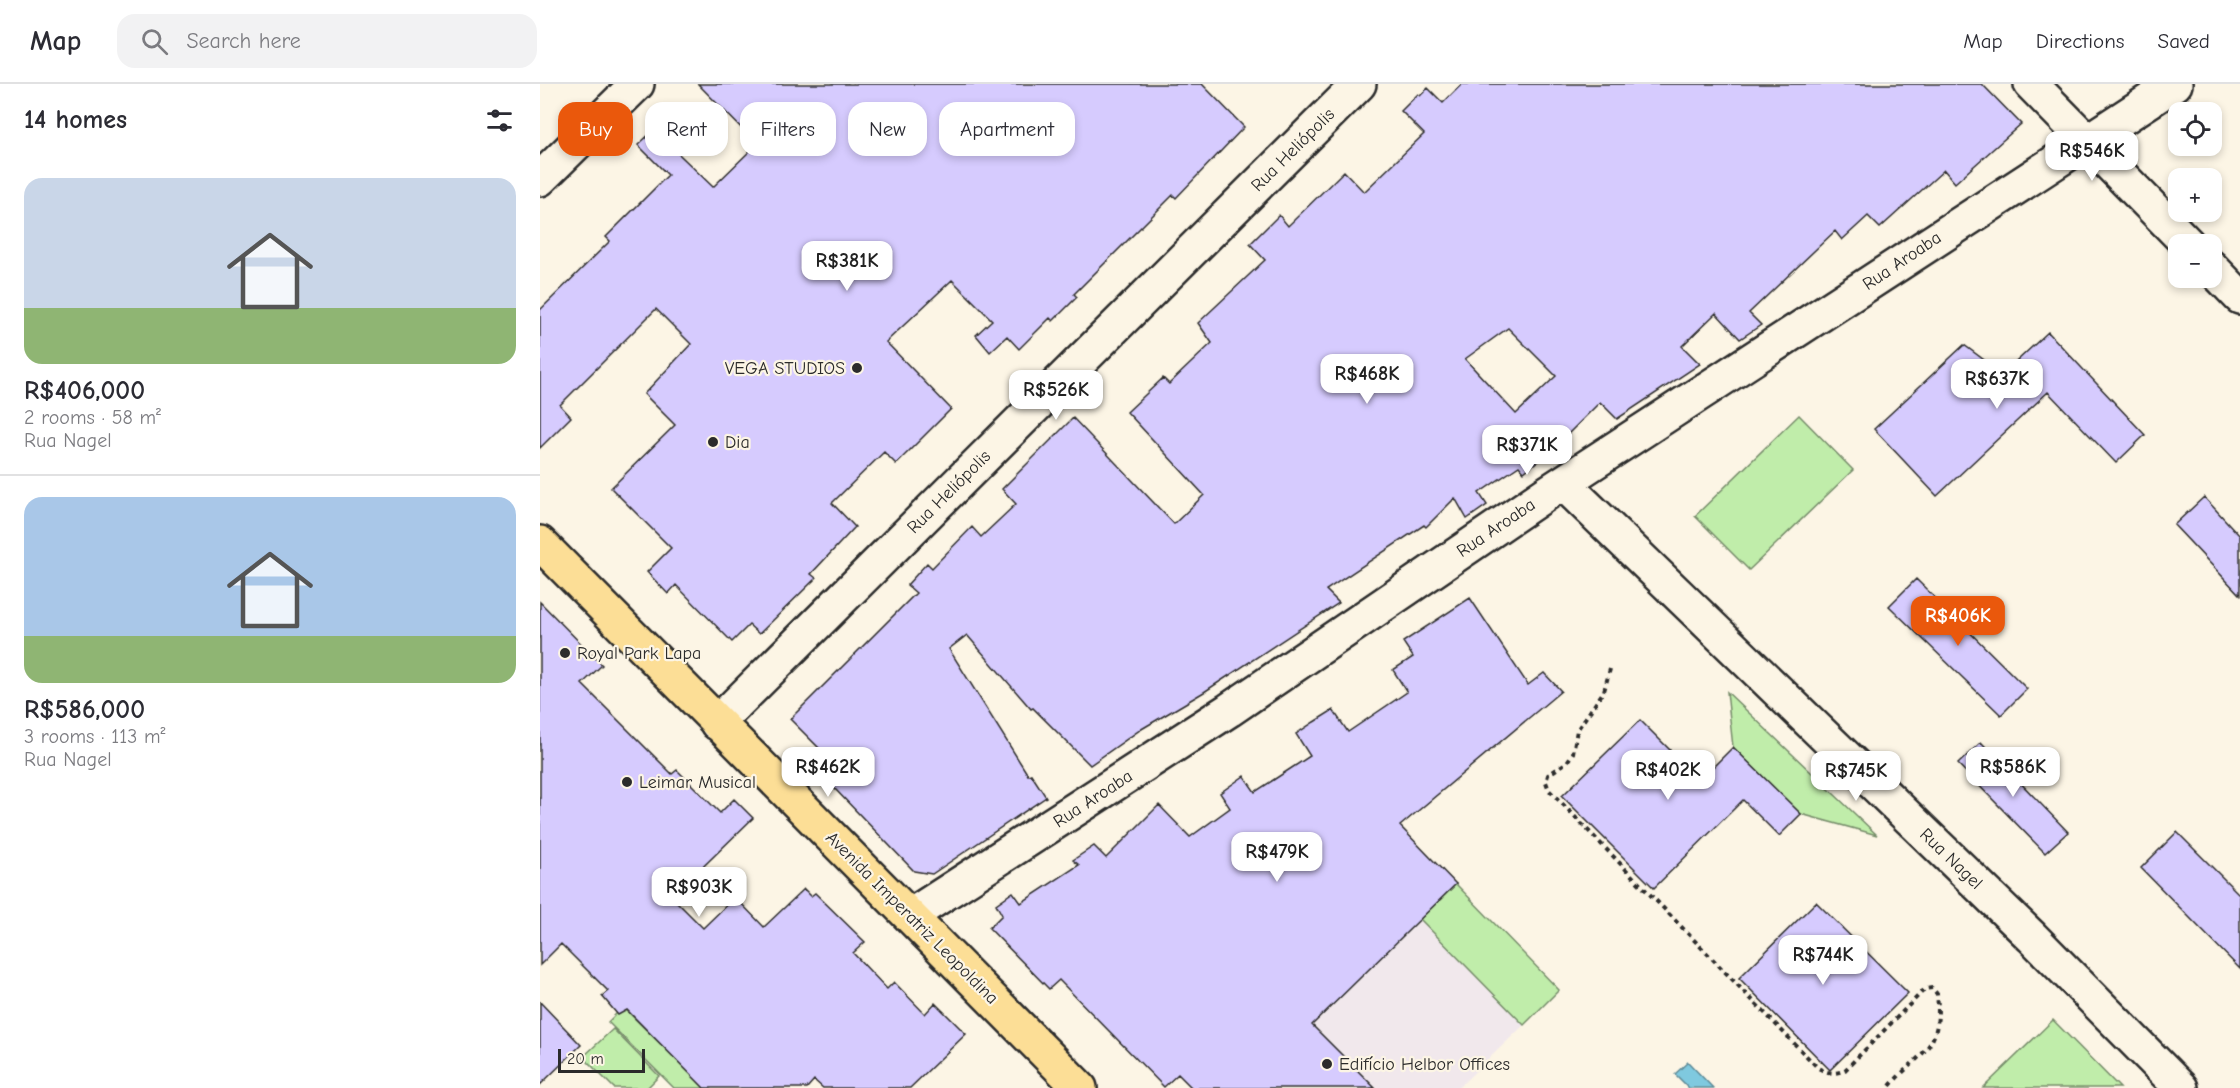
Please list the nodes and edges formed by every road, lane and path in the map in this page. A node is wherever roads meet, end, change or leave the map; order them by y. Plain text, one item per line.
1 (637, 84) edge
2 (1359, 84) edge
3 (2031, 84) edge
4 (2175, 84) edge
5 (2086, 140) junction
6 (540, 180) edge
7 (2178, 234) edge
8 (2222, 278) edge
9 (2240, 297) edge
10 (1563, 483) junction
11 (540, 543) edge
12 (1610, 669) dead end
13 (717, 723) junction
14 (910, 916) junction
15 (1080, 1088) edge
16 (1888, 1088) edge
17 (2181, 1088) edge

1 - 6 street
2 - 13 street, Rua Heliópolis
3 - 5 street
4 - 5 street, Rua Aroaba
5 - 7 street
5 - 10 street, Rua Aroaba
8 - 9 street
10 - 14 street, Rua Aroaba
10 - 17 street, Rua Nagel
11 - 13 main road, Avenida Imperatriz Leopoldina
12 - 16 path
13 - 14 main road, Avenida Imperatriz Leopoldina
14 - 15 main road, Avenida Imperatriz Leopoldina

